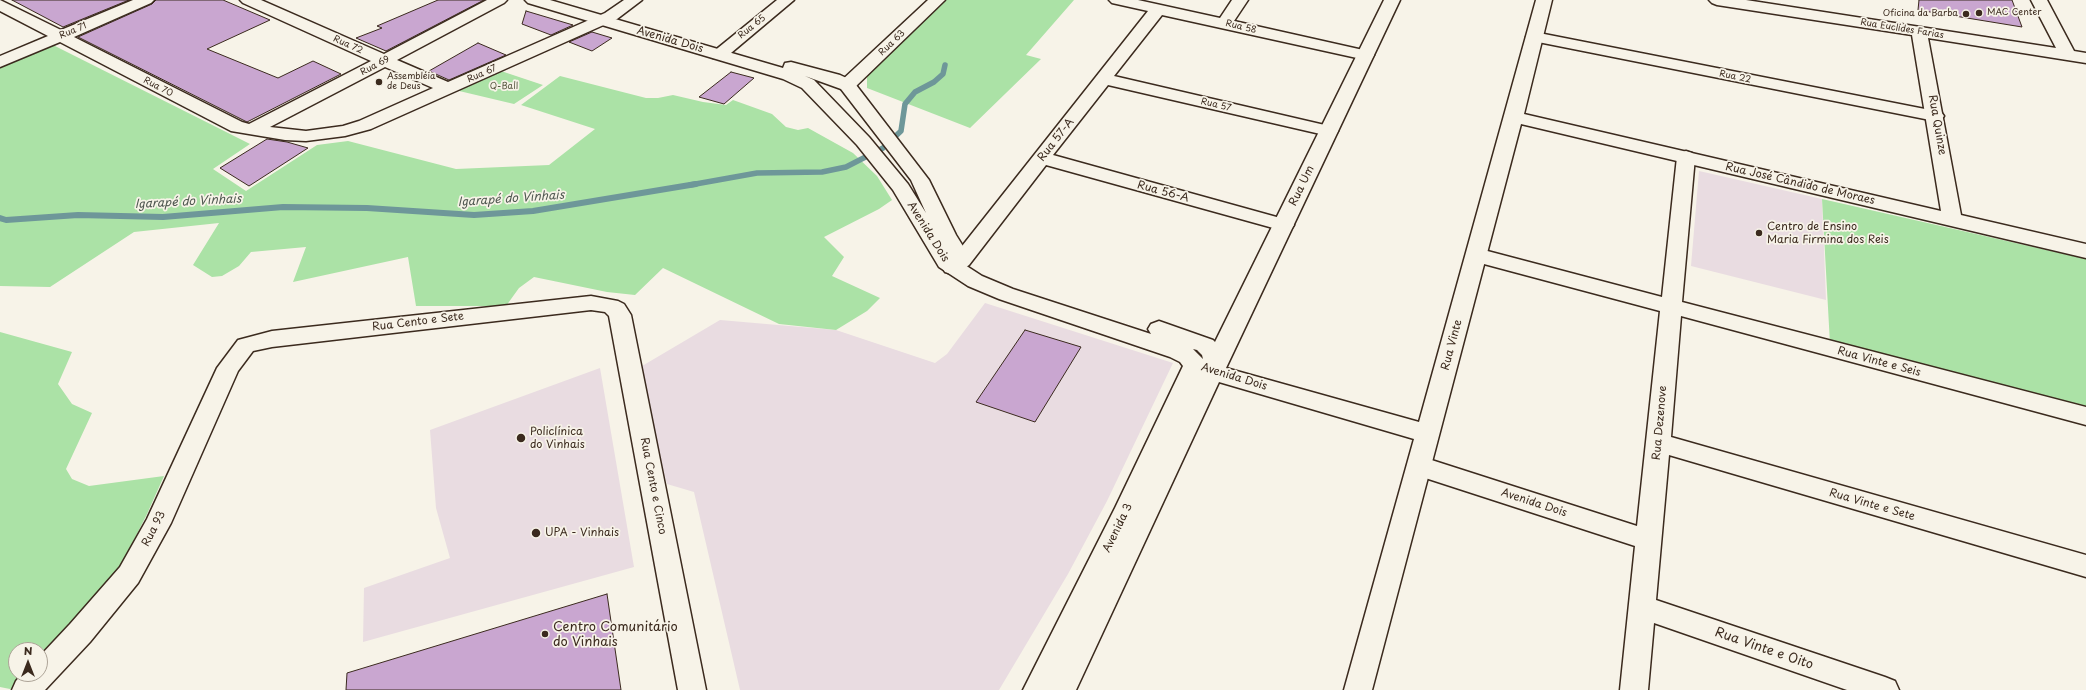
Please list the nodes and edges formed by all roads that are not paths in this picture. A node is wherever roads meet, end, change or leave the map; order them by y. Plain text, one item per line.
1 (146, 0) edge
2 (248, 0) edge
3 (499, 0) edge
4 (533, 0) edge
5 (557, 0) edge
6 (634, 0) edge
7 (786, 0) edge
8 (937, 0) edge
9 (1117, 0) edge
10 (1240, 0) edge
11 (1392, 0) edge
12 (1544, 0) edge
13 (1717, 0) edge
14 (2039, 0) edge
15 (0, 5) edge
16 (1158, 9) junction
17 (607, 18) junction
18 (1225, 24) junction
19 (1919, 32) junction
20 (59, 36) junction
21 (1534, 37) junction
22 (723, 52) junction
23 (1366, 55) junction
24 (2068, 55) junction
25 (2086, 58) edge
26 (384, 61) junction
27 (0, 62) edge
28 (1104, 79) junction
29 (847, 86) junction
30 (449, 89) junction
31 (1935, 116) junction
32 (1514, 117) junction
33 (251, 130) junction
34 (1329, 131) junction
35 (325, 135) joint
36 (1686, 157) junction
37 (1042, 158) junction
38 (1952, 219) junction
39 (1284, 225) junction
40 (2086, 250) edge
41 (1476, 255) junction
42 (957, 264) junction
43 (591, 303) joint
44 (1671, 308) junction
45 (246, 345) joint
46 (1208, 367) junction
47 (2086, 416) edge
48 (1428, 434) junction
49 (1658, 443) junction
50 (1419, 466) junction
51 (1649, 540) junction
52 (2086, 566) edge
53 (1642, 608) junction
54 (26, 690) edge
55 (692, 690) edge
56 (1037, 690) edge
57 (1062, 690) edge
58 (1358, 690) edge
59 (1634, 690) edge
60 (1885, 690) edge

1 - 20 street, Rua 71
2 - 26 street, Rua 72
3 - 26 street, Rua 69
4 - 17 street, Avenida Dois
5 - 17 street, Avenida Dois
6 - 17 street, Rua 67
7 - 22 street, Rua 65
8 - 29 street, Rua 63
9 - 16 street, Rua 58
10 - 18 street
11 - 23 street, Rua Um
12 - 21 street, Rua Vinte
13 - 19 street, Rua Euclídes Farias
14 - 24 street
15 - 20 street, Rua 70
16 - 18 street, Rua 58
16 - 28 street, Rua 57-A
17 - 22 street, Avenida Dois
17 - 30 street, Rua 67
18 - 23 street, Rua 58
19 - 24 street, Rua Euclídes Farias
19 - 31 street, Rua Quinze
20 - 27 street, Rua 71
20 - 33 street, Rua 70
21 - 31 street, Rua 22
21 - 32 street, Rua Vinte
22 - 29 street, Avenida Dois
22 - 42 street, Avenida Dois
23 - 34 street, Rua Um
24 - 25 street, Rua Euclídes Farias
26 - 30 street, Rua 72
26 - 33 street, Rua 69
28 - 34 street, Rua 57
28 - 37 street, Rua 57-A
29 - 42 street, Avenida Dois
30 - 35 street, Rua 67
31 - 38 street, Rua Quinze
32 - 36 street, Rua José Cândido de Moraes
32 - 41 street, Rua Vinte
33 - 35 street, Rua 70
34 - 39 street, Rua Um
36 - 38 street, Rua José Cândido de Moraes
36 - 44 street, Rua Dezenove
37 - 39 street, Rua 56-A
37 - 42 street, Rua 57-A
38 - 40 street, Rua José Cândido de Moraes
39 - 46 street, Rua Um
41 - 44 street, Rua Vinte e Seis
41 - 48 street, Rua Vinte
42 - 46 street, Avenida Dois
43 - 45 street, Rua Cento e Sete
43 - 55 street, Rua Cento e Cinco
44 - 47 street, Rua Vinte e Seis
44 - 49 street, Rua Dezenove
45 - 54 street, Rua 93
46 - 48 street, Avenida Dois
46 - 56 street, Avenida 3
46 - 57 street, Avenida 3
48 - 50 street, Rua Vinte
49 - 51 street, Rua Dezenove
49 - 52 street, Rua Vinte e Sete
50 - 51 street, Avenida Dois
50 - 58 street, Rua Vinte
51 - 53 street, Rua Dezenove
53 - 59 street, Rua Dezenove
53 - 60 street, Rua Vinte e Oito

